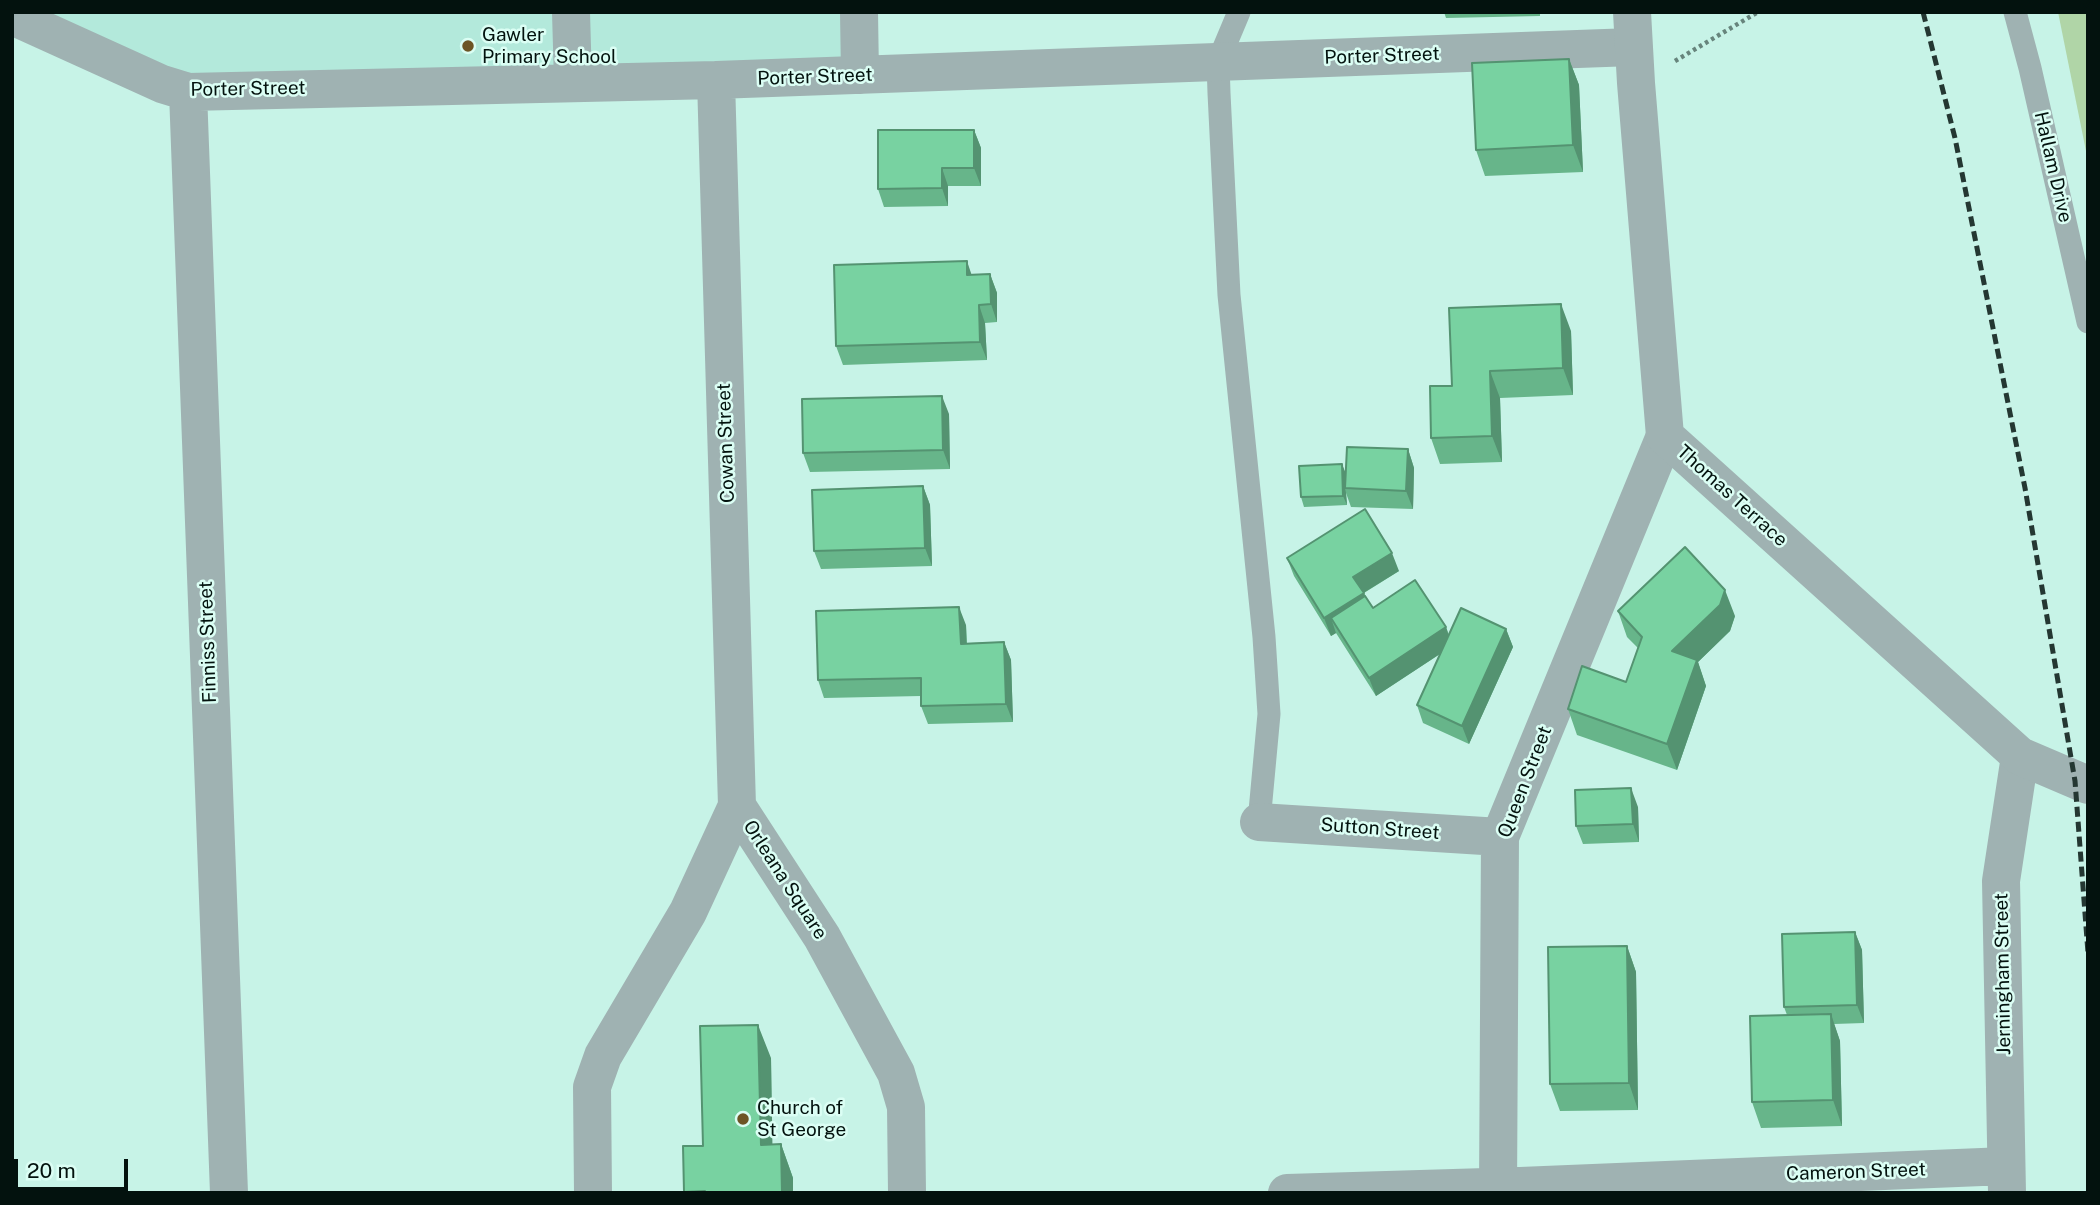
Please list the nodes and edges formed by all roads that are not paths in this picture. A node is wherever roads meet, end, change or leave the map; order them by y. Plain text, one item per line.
1 (570, 12) edge
2 (859, 12) edge
3 (1238, 12) edge
4 (2015, 12) edge
5 (12, 16) edge
6 (1633, 30) edge
7 (1218, 62) junction
8 (860, 75) junction
9 (716, 80) junction
10 (573, 82) junction
11 (187, 92) junction
12 (2088, 322) edge
13 (1665, 436) junction
14 (2020, 756) junction
15 (2088, 785) edge
16 (737, 806) junction
17 (1259, 822) joint
18 (1500, 837) junction
19 (2006, 1179) edge
20 (1498, 1190) edge
21 (229, 1193) edge
22 (593, 1193) edge
23 (907, 1193) edge
24 (1287, 1193) edge

1 - 10 street
2 - 8 street
3 - 7 lane
4 - 12 lane, Hallam Drive
5 - 11 street, Porter Street
6 - 7 street, Porter Street
6 - 13 street, Thomas Terrace
7 - 8 street, Porter Street
7 - 17 lane
8 - 9 street, Porter Street
9 - 10 street, Porter Street
9 - 16 street, Cowan Street
10 - 11 street, Porter Street
11 - 21 street, Finniss Street
13 - 14 street, Thomas Terrace
13 - 18 street, Queen Street
14 - 15 street, Thomas Terrace
14 - 19 street, Jerningham Street
16 - 22 street, Orleana Square
16 - 23 street, Orleana Square
17 - 18 street, Sutton Street
18 - 20 street, Queen Street
19 - 20 street, Cameron Street
20 - 24 street, Cameron Street

